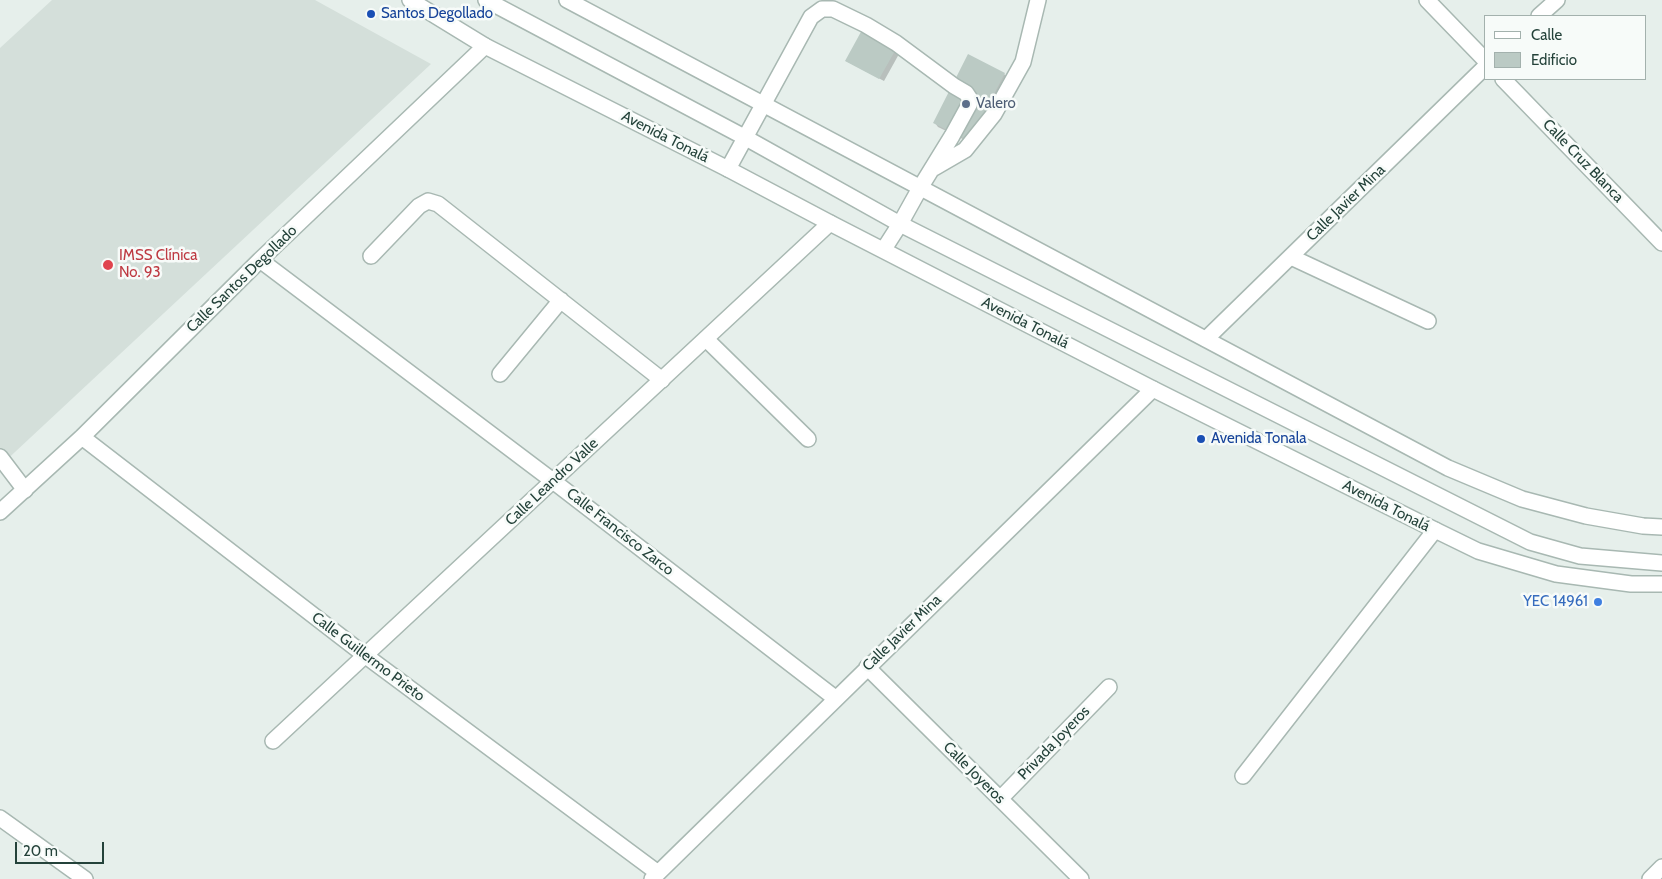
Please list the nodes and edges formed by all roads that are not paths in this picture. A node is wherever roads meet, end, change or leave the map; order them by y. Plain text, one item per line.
1 (410, 0) edge
2 (486, 0) edge
3 (567, 0) edge
4 (1038, 0) edge
5 (1427, 0) edge
6 (1557, 0) edge
7 (1541, 15) edge
8 (485, 46) junction
9 (1484, 59) edge
10 (1484, 68) edge
11 (1504, 80) edge
12 (765, 105) junction
13 (746, 138) junction
14 (728, 169) junction
15 (931, 169) junction
16 (920, 188) junction
17 (830, 223) junction
18 (900, 224) junction
19 (1662, 244) edge
20 (884, 250) junction
21 (370, 256) dead end
22 (1291, 257) junction
23 (260, 260) junction
24 (561, 300) junction
25 (1428, 321) dead end
26 (706, 339) junction
27 (1206, 339) junction
28 (500, 374) dead end
29 (662, 380) junction
30 (1153, 389) junction
31 (82, 437) junction
32 (808, 439) dead end
33 (0, 457) edge
34 (553, 481) junction
35 (24, 490) junction
36 (0, 512) edge
37 (1662, 527) edge
38 (1435, 530) junction
39 (1662, 563) edge
40 (1662, 584) edge
41 (366, 656) junction
42 (867, 667) junction
43 (1109, 687) dead end
44 (835, 698) junction
45 (273, 741) dead end
46 (1243, 776) dead end
47 (1000, 799) junction
48 (0, 818) edge
49 (1662, 867) edge
50 (655, 876) edge
51 (85, 879) edge
52 (1081, 879) edge
53 (1650, 879) edge

1 - 8 street, Avenida Tonalá
2 - 13 street
3 - 12 street
4 - 15 street
5 - 9 street
6 - 7 street
8 - 14 street, Avenida Tonalá
8 - 23 street, Calle Santos Degollado
10 - 22 street, Calle Javier Mina
11 - 19 street, Calle Cruz Blanca
12 - 13 street
12 - 15 street
12 - 16 street
13 - 14 street
13 - 18 street
14 - 17 street, Avenida Tonalá
15 - 16 street
16 - 18 street
16 - 27 street
17 - 20 street, Avenida Tonalá
17 - 26 street, Calle Leandro Valle
18 - 20 street
18 - 39 street
20 - 30 street, Avenida Tonalá
21 - 24 street
22 - 25 street
22 - 27 street, Calle Javier Mina
23 - 31 street, Calle Santos Degollado
23 - 34 street, Calle Francisco Zarco
24 - 28 street
24 - 29 street
26 - 29 street, Calle Leandro Valle
26 - 32 street
27 - 37 street
29 - 34 street, Calle Leandro Valle
30 - 38 street, Avenida Tonalá
30 - 42 street, Calle Javier Mina
31 - 35 street, Calle Santos Degollado
31 - 41 street, Calle Guillermo Prieto
33 - 35 street
34 - 41 street, Calle Leandro Valle
34 - 44 street, Calle Francisco Zarco
35 - 36 street, Calle Santos Degollado
38 - 40 street, Avenida Tonalá
38 - 46 street
41 - 45 street, Calle Leandro Valle
41 - 50 street, Calle Guillermo Prieto
42 - 44 street, Calle Javier Mina
42 - 47 street, Calle Joyeros
43 - 47 street, Privada Joyeros
44 - 50 street, Calle Javier Mina
47 - 52 street, Calle Joyeros
48 - 51 street
49 - 53 street

